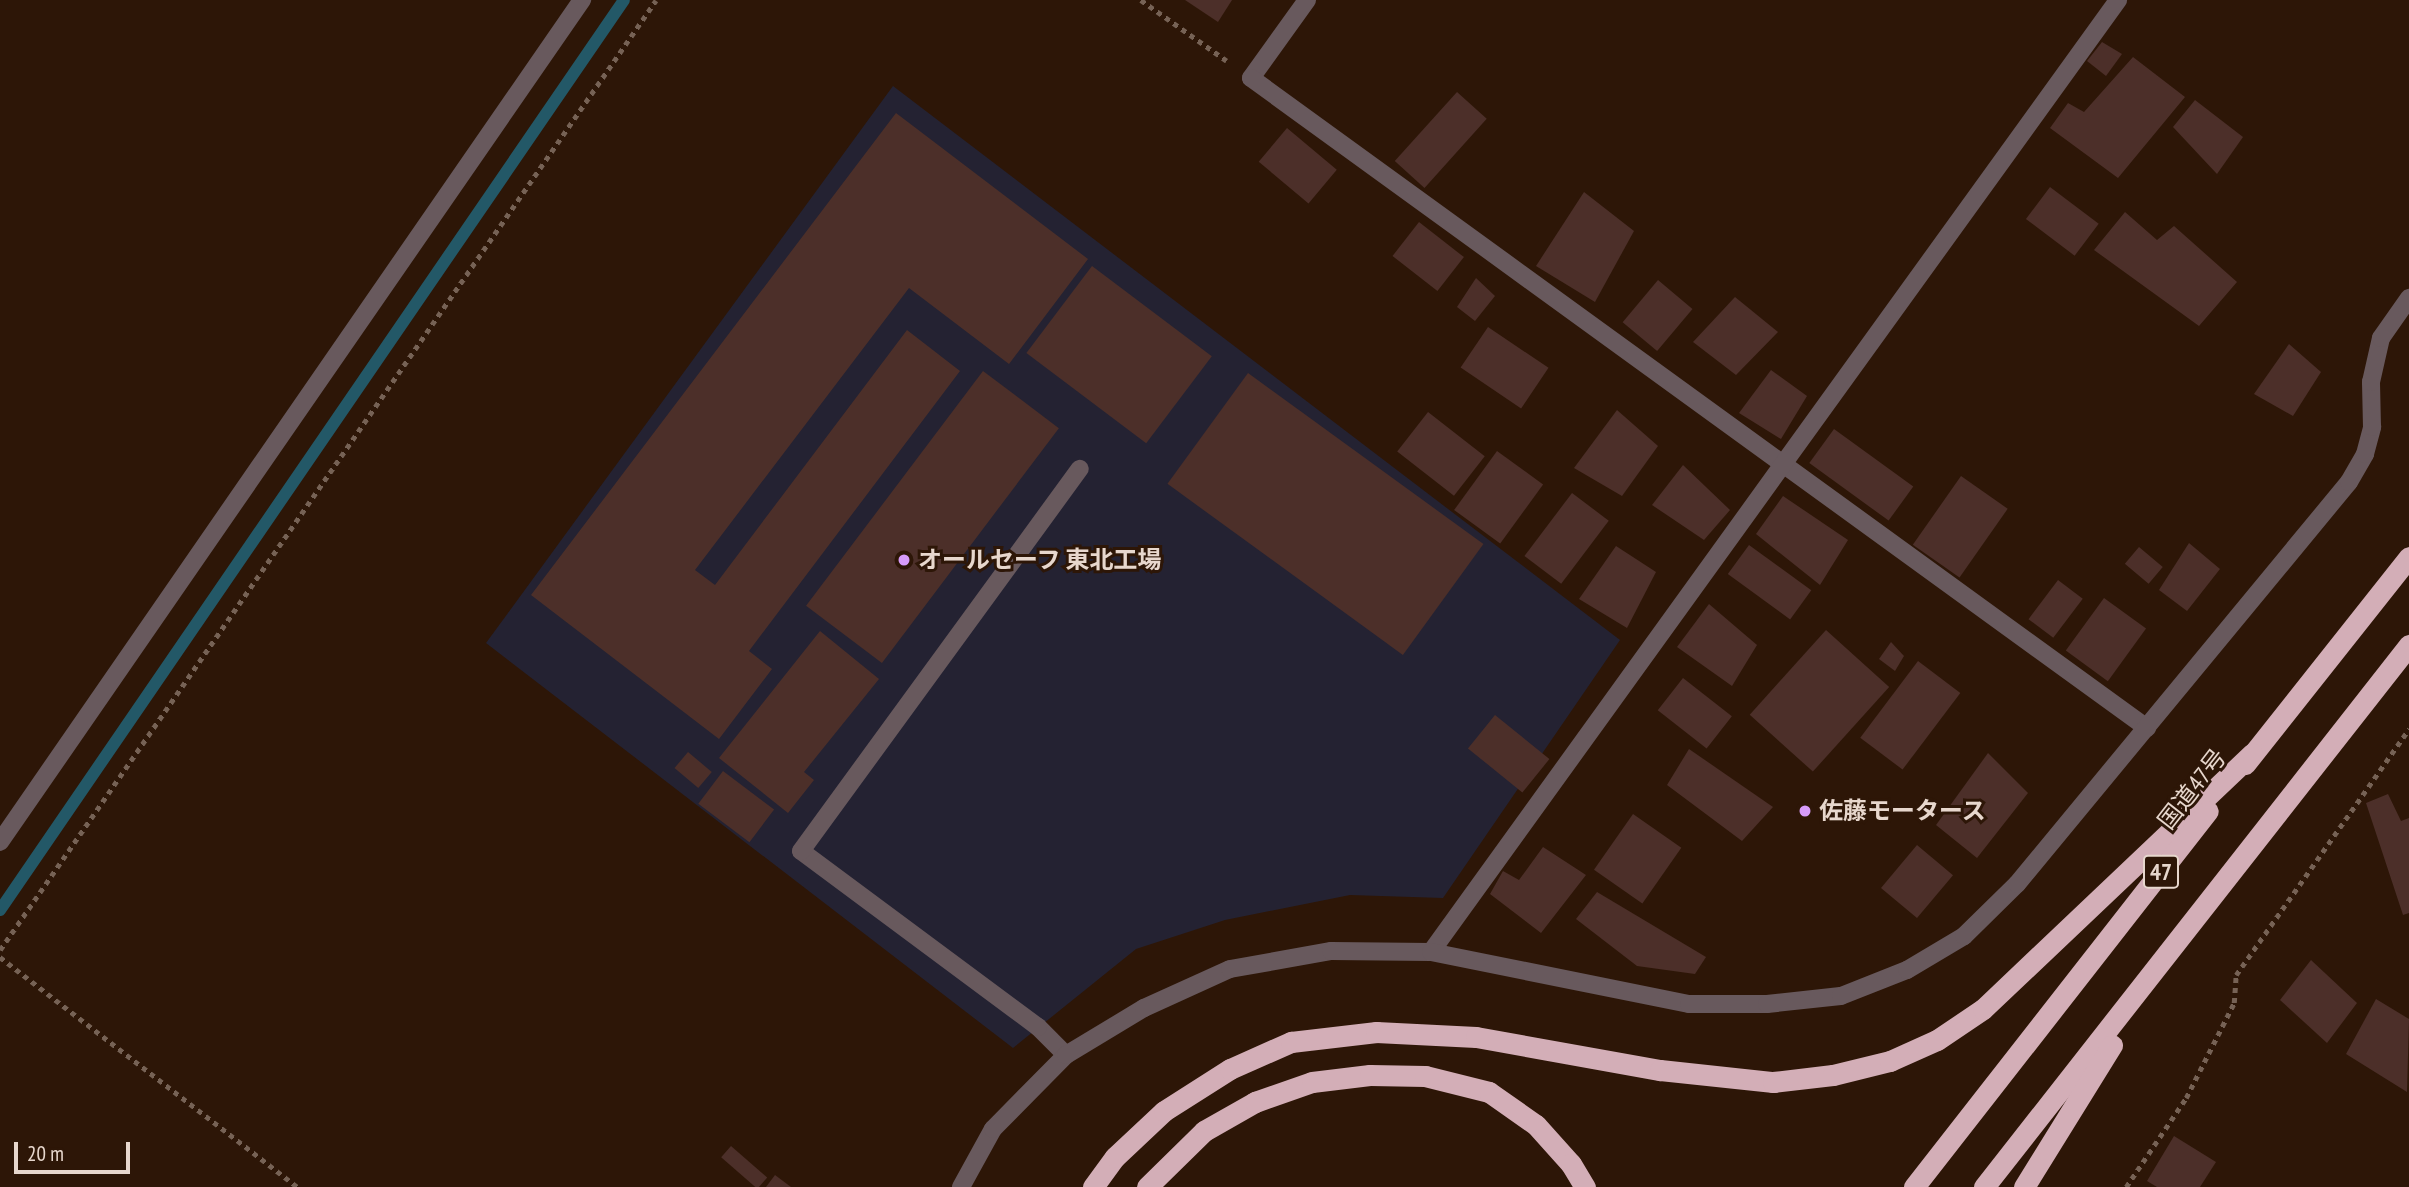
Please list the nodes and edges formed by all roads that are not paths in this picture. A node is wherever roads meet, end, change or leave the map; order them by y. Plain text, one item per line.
1 (582, 0) edge
2 (1307, 0) edge
3 (2118, 0) edge
4 (2409, 298) edge
5 (1781, 464) junction
6 (1080, 469) dead end
7 (2409, 557) edge
8 (2409, 645) edge
9 (2147, 728) junction
10 (2252, 754) junction
11 (0, 842) edge
12 (1431, 952) junction
13 (2163, 962) junction
14 (1066, 1055) junction
15 (961, 1187) edge
16 (1093, 1187) edge
17 (1147, 1187) edge
18 (1585, 1187) edge
19 (1914, 1187) edge
20 (1984, 1187) edge
21 (2024, 1187) edge

1 - 11 street
2 - 5 street
3 - 5 street
4 - 9 street
5 - 9 street
5 - 12 street
6 - 14 street
7 - 10 highway, 国道47号 / 47
8 - 13 highway, 47
9 - 12 street
10 - 16 highway
10 - 19 highway, 国道47号 / 47
12 - 14 street
13 - 20 highway, 47
13 - 21 highway
14 - 15 street
17 - 18 highway

